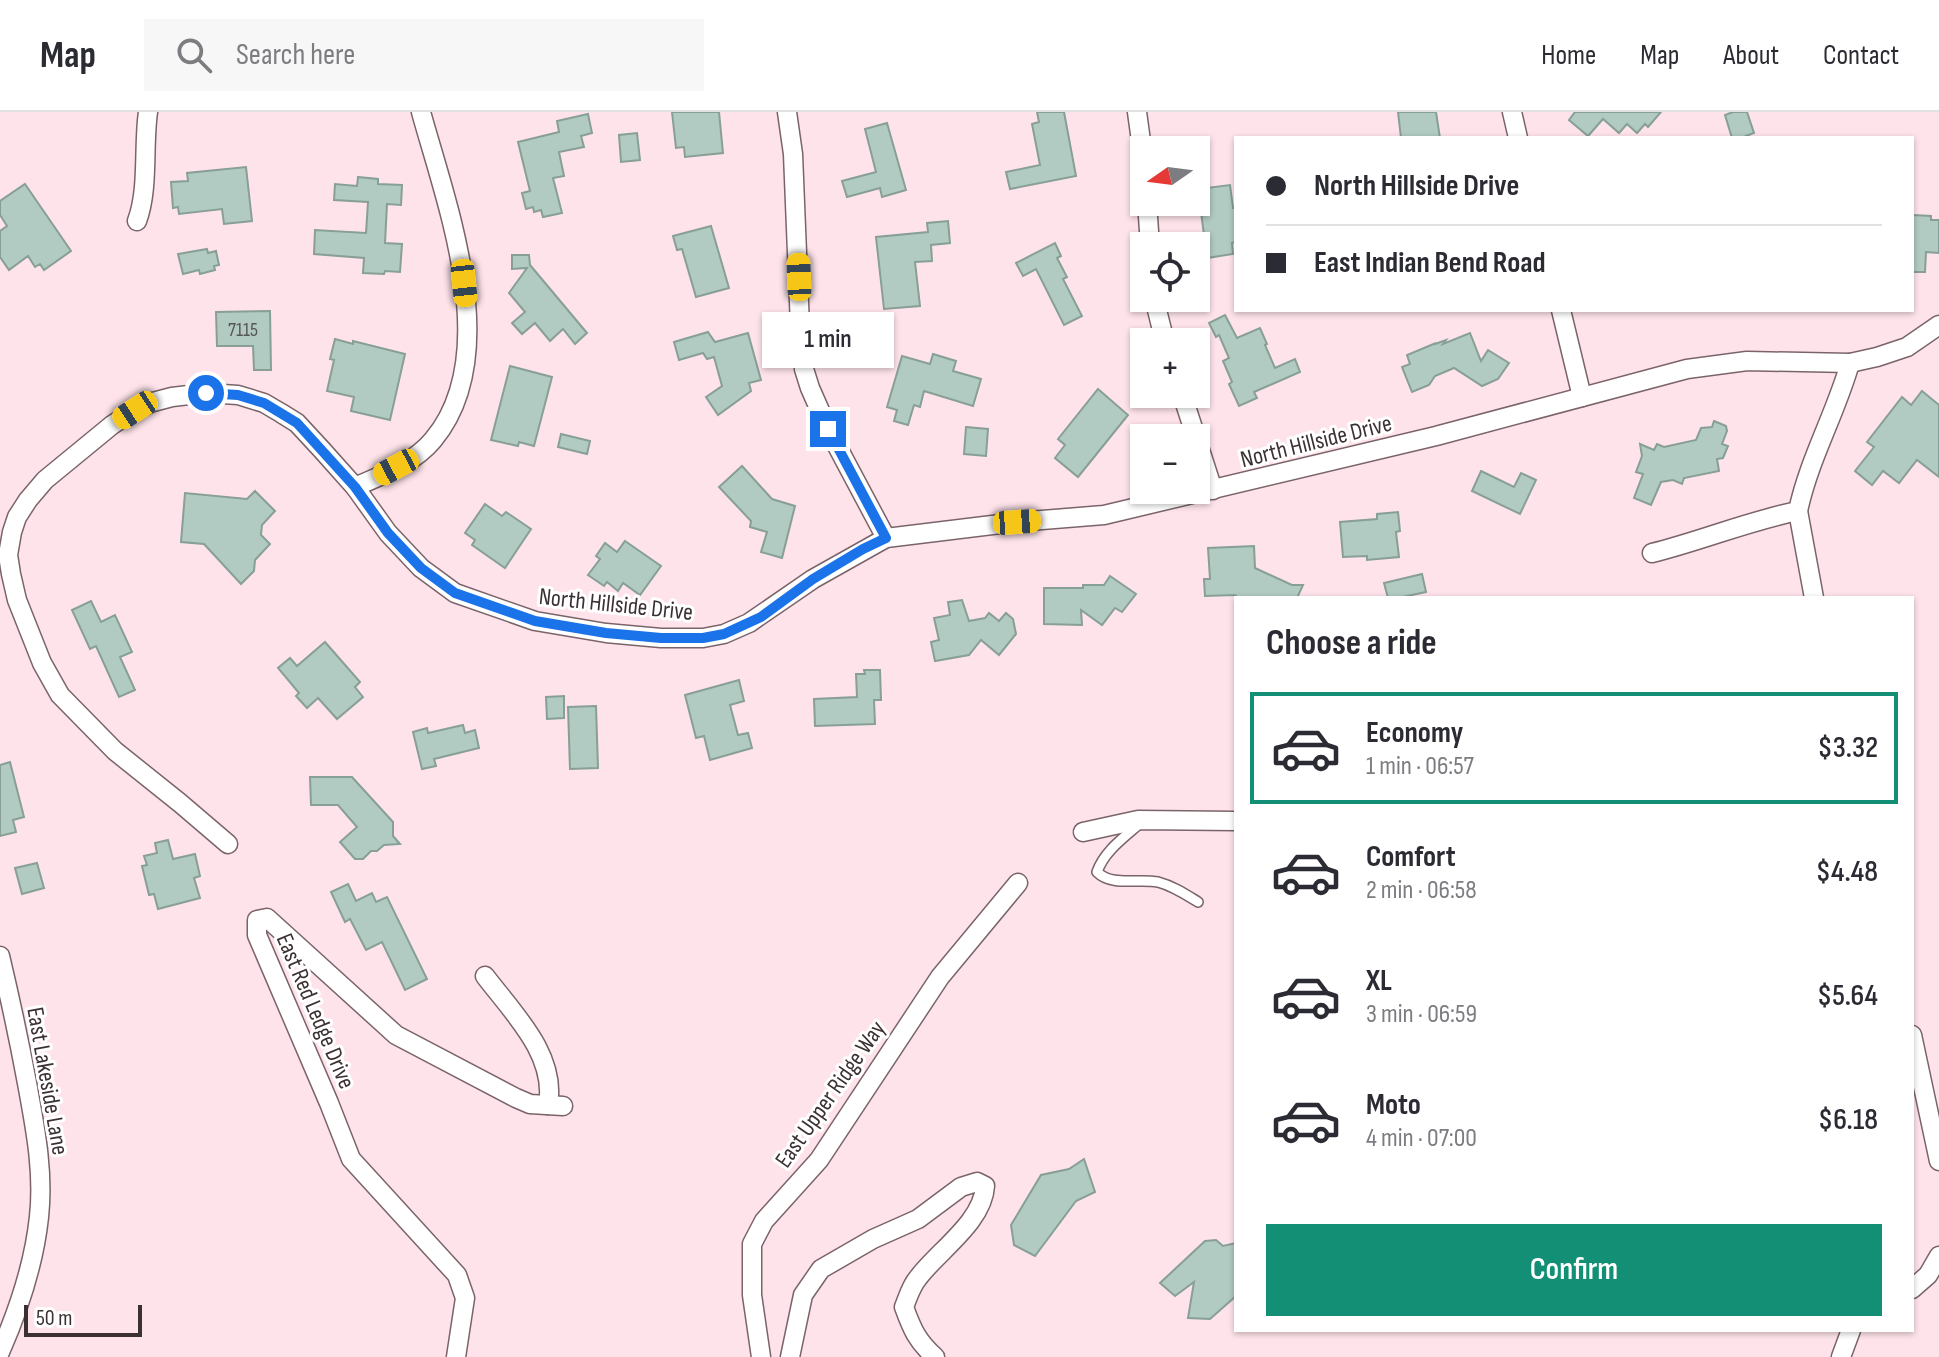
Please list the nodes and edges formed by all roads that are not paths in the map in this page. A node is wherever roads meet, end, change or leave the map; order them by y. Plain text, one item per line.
1 (148, 112) edge
2 (421, 112) edge
3 (787, 112) edge
4 (1137, 112) edge
5 (1512, 112) edge
6 (1140, 136) edge
7 (1518, 136) edge
8 (137, 221) dead end
9 (1561, 312) edge
10 (1939, 325) edge
11 (1850, 363) junction
12 (1582, 397) junction
13 (1187, 408) edge
14 (355, 487) junction
15 (1213, 490) junction
16 (1798, 511) junction
17 (886, 538) junction
18 (1652, 553) dead end
19 (1814, 596) edge
20 (1143, 820) junction
21 (1234, 821) edge
22 (1083, 832) dead end
23 (228, 844) dead end
24 (1018, 883) dead end
25 (1198, 902) dead end
26 (0, 956) edge
27 (485, 976) dead end
28 (1914, 1044) edge
29 (1939, 1161) edge
30 (1939, 1256) edge
31 (1914, 1287) edge
32 (1850, 1332) edge
33 (0, 1352) edge
34 (456, 1357) edge
35 (761, 1357) edge
36 (790, 1357) edge
37 (935, 1357) edge
38 (1841, 1357) edge

1 - 8 street
2 - 14 street
3 - 17 street
4 - 6 street
5 - 7 street
9 - 12 street
10 - 11 street, North Hillside Drive
11 - 12 street, North Hillside Drive
11 - 16 street
12 - 15 street, North Hillside Drive
13 - 15 street
14 - 17 street, North Hillside Drive
14 - 23 street, North Hillside Drive
15 - 17 street, North Hillside Drive
16 - 18 street
16 - 19 street
20 - 21 street
20 - 22 street
20 - 25 lane
24 - 35 street, East Upper Ridge Way
26 - 33 street, East Lakeside Lane
27 - 34 street, East Red Ledge Drive
28 - 29 street
30 - 31 street
32 - 38 street
36 - 37 street

